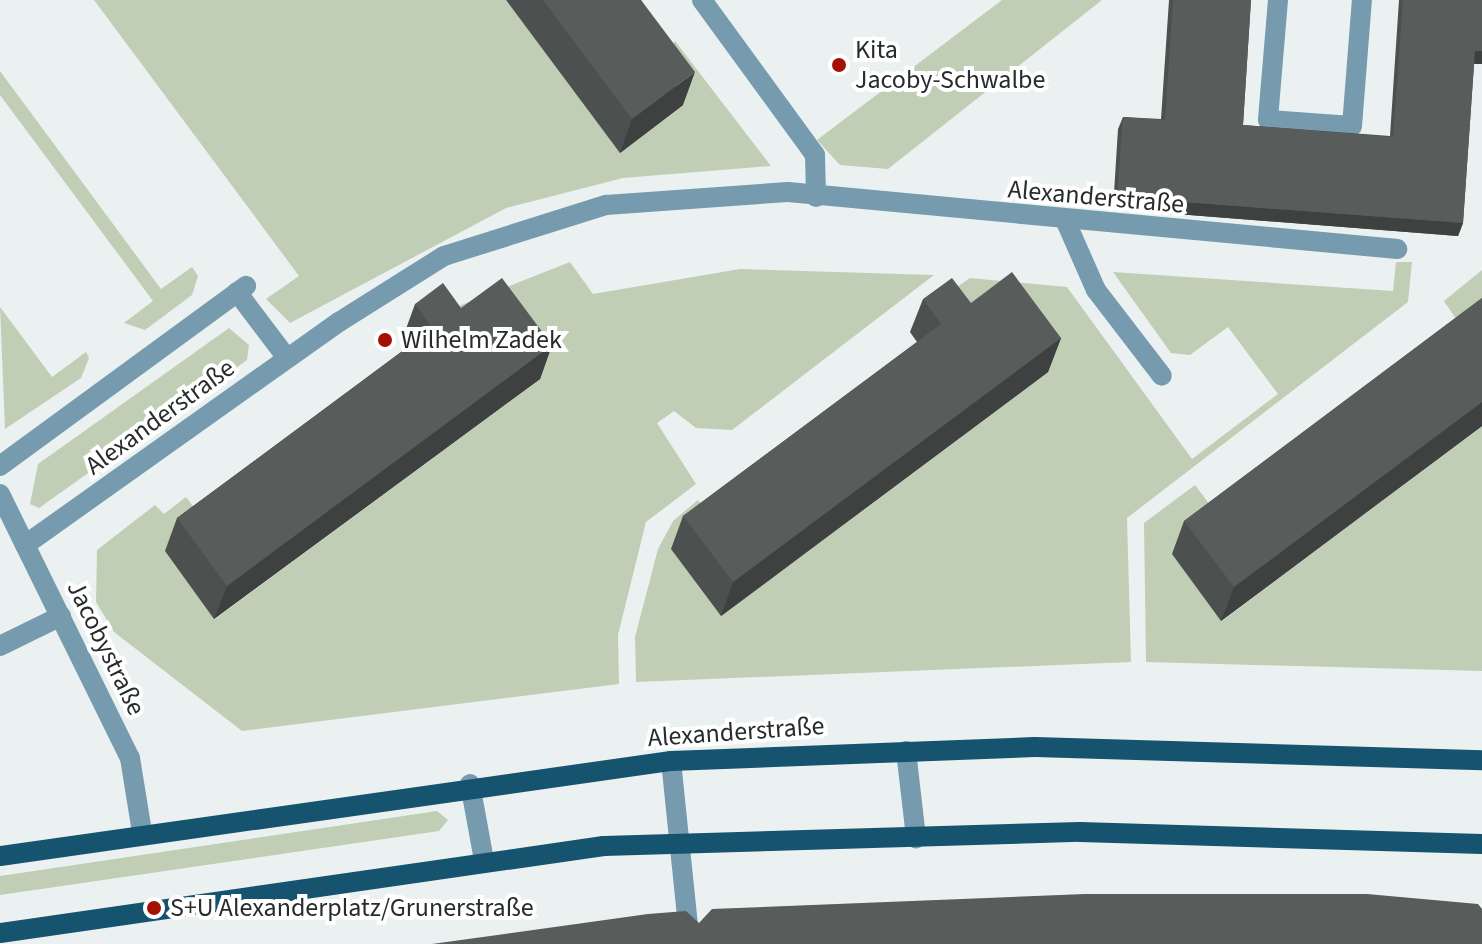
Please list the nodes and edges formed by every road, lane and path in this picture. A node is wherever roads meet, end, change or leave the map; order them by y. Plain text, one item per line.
1 (702, 0) edge
2 (1278, 0) edge
3 (1362, 0) edge
4 (816, 197) junction
5 (1066, 222) junction
6 (1397, 249) dead end
7 (287, 358) junction
8 (1162, 376) dead end
9 (0, 466) edge
10 (0, 494) edge
11 (25, 545) junction
12 (61, 616) junction
13 (0, 646) edge
14 (906, 751) junction
15 (1482, 760) edge
16 (671, 761) junction
17 (470, 784) junction
18 (142, 832) junction
19 (916, 838) junction
20 (1482, 844) edge
21 (678, 846) junction
22 (0, 856) edge
23 (484, 860) junction
24 (0, 933) edge
25 (689, 936) edge

1 - 4 street
2 - 3 street
4 - 5 street, Alexanderstraße
4 - 7 street, Alexanderstraße
5 - 6 street, Alexanderstraße
5 - 8 street
7 - 9 street
7 - 11 street, Alexanderstraße
10 - 11 street, Jacobystraße
11 - 12 street, Jacobystraße
12 - 13 street
12 - 18 street, Jacobystraße
14 - 15 main road, Alexanderstraße
14 - 16 main road, Alexanderstraße
14 - 19 street
16 - 17 main road, Alexanderstraße
16 - 21 street
17 - 18 main road, Alexanderstraße
17 - 23 street
18 - 22 main road, Alexanderstraße
19 - 20 main road
19 - 21 main road
21 - 23 main road
21 - 25 street
23 - 24 main road

